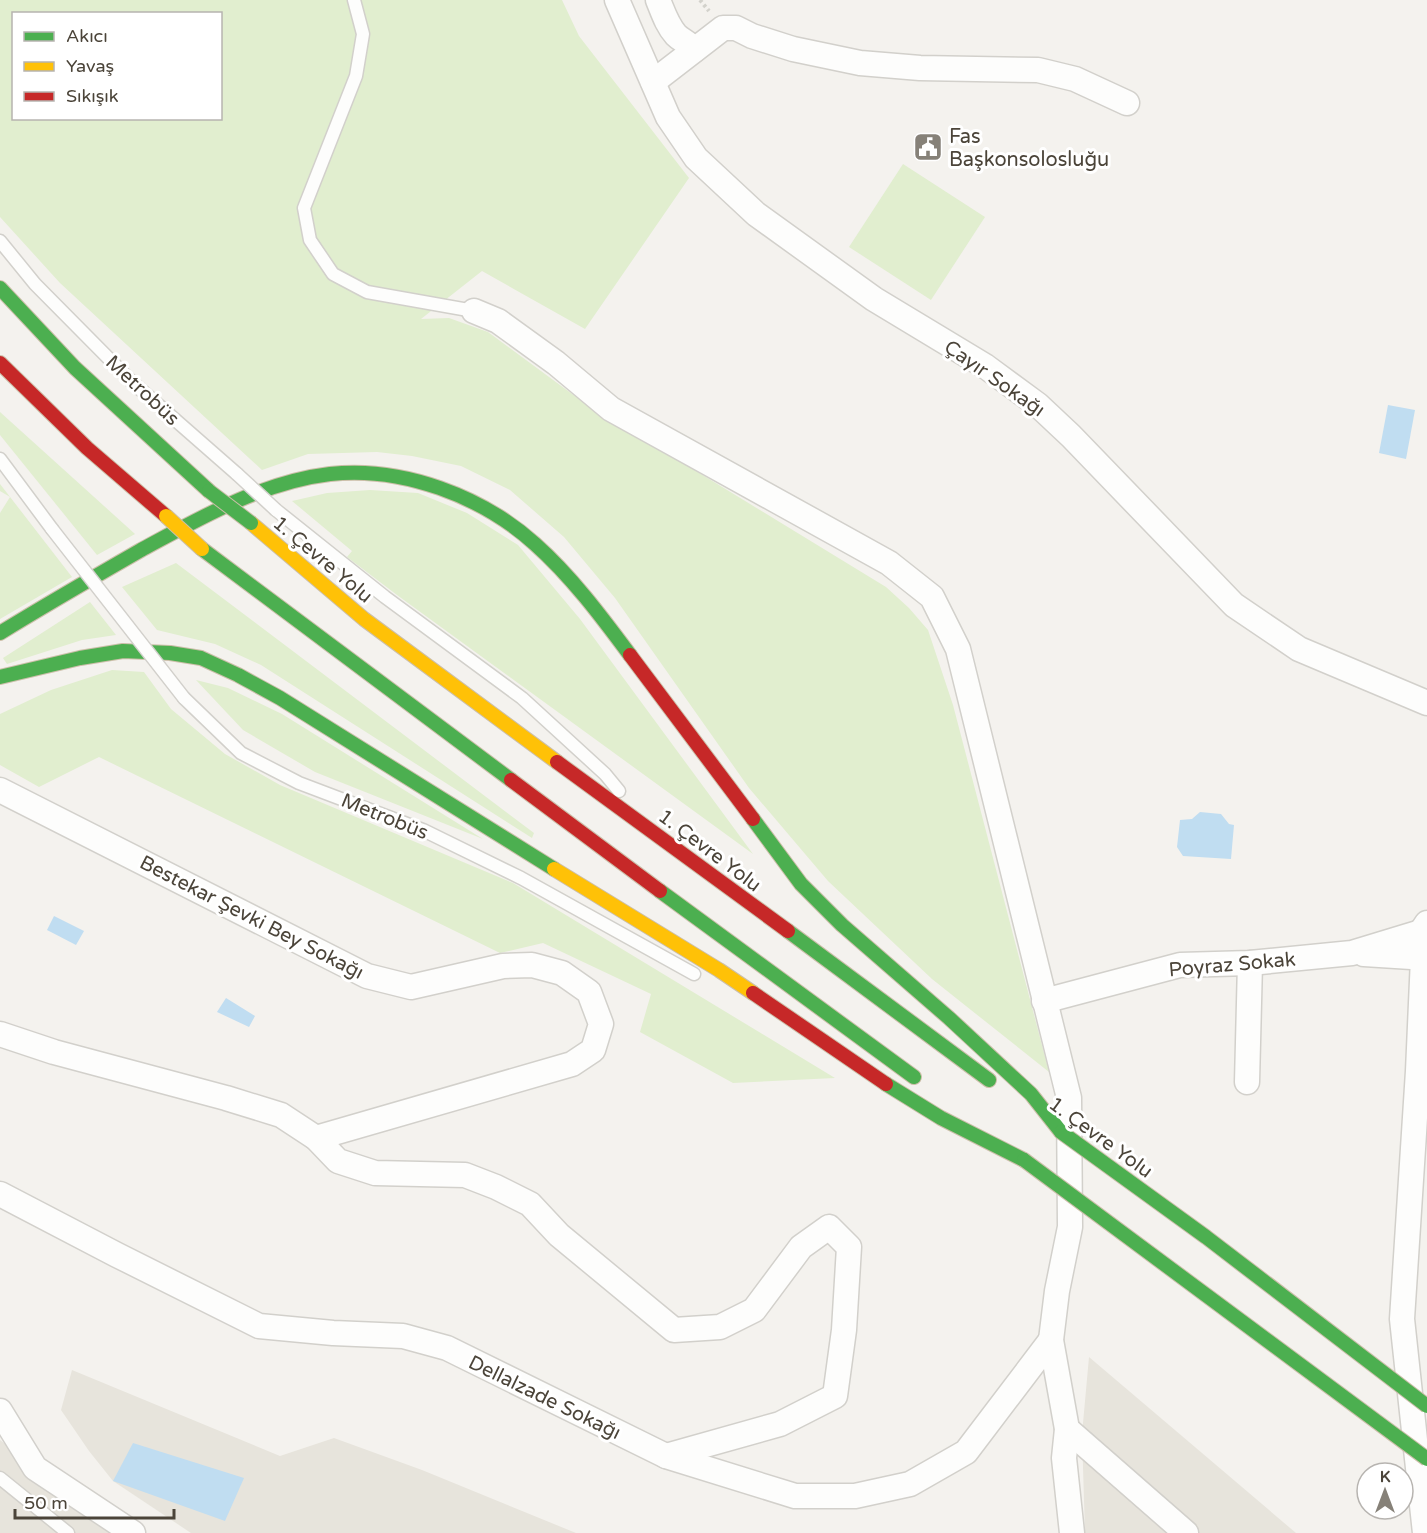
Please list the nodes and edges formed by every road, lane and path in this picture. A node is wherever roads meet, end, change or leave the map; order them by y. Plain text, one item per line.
1 (354, 0) edge
2 (617, 0) edge
3 (658, 0) edge
4 (694, 50) junction
5 (653, 82) junction
6 (1126, 104) dead end
7 (0, 241) edge
8 (0, 288) edge
9 (474, 311) joint
10 (0, 363) edge
11 (0, 459) edge
12 (0, 633) edge
13 (0, 677) edge
14 (1427, 703) edge
15 (0, 790) edge
16 (652, 831) junction
17 (1424, 927) edge
18 (1353, 953) junction
19 (1425, 958) edge
20 (1250, 963) junction
21 (704, 979) dead end
22 (1044, 1001) junction
23 (745, 1003) dead end
24 (0, 1034) edge
25 (1423, 1062) edge
26 (861, 1067) junction
27 (1247, 1082) dead end
28 (923, 1084) dead end
29 (996, 1085) dead end
30 (1015, 1098) dead end
31 (960, 1112) dead end
32 (1061, 1132) junction
33 (316, 1138) junction
34 (1024, 1160) junction
35 (0, 1194) edge
36 (1051, 1340) junction
37 (1427, 1406) edge
38 (0, 1411) edge
39 (1067, 1429) junction
40 (666, 1456) junction
41 (1427, 1459) edge
42 (0, 1478) edge
43 (68, 1533) edge
44 (133, 1533) edge
45 (1072, 1533) edge
46 (1186, 1533) edge
47 (1425, 1533) edge

1 - 9 lane
2 - 5 street, Çayır Sokağı
3 - 4 street
4 - 5 street
4 - 6 street
5 - 14 street, Çayır Sokağı
7 - 16 lane, Metrobüs, bridge
8 - 16 highway, 1. Çevre Yolu, bridge
9 - 22 street
10 - 28 highway, bridge
11 - 21 lane, Metrobüs, bridge
12 - 32 highway
13 - 26 highway
15 - 33 street, Bestekar Şevki Bey Sokağı
16 - 29 highway, 1. Çevre Yolu
17 - 18 street, Poyraz Sokak
17 - 19 street
18 - 19 street
18 - 20 street, Poyraz Sokak
19 - 25 street
20 - 22 street, Poyraz Sokak
20 - 27 street
22 - 36 street
23 - 26 lane
24 - 33 street
25 - 47 street
26 - 34 highway
30 - 32 highway, 1. Çevre Yolu
31 - 34 highway
32 - 37 highway, 1. Çevre Yolu, bridge
33 - 40 street
34 - 41 highway, bridge
35 - 40 street, Dellalzade Sokağı
36 - 39 street
36 - 40 street, Dellalzade Sokağı
38 - 44 street
39 - 45 street
39 - 46 street
42 - 43 lane

